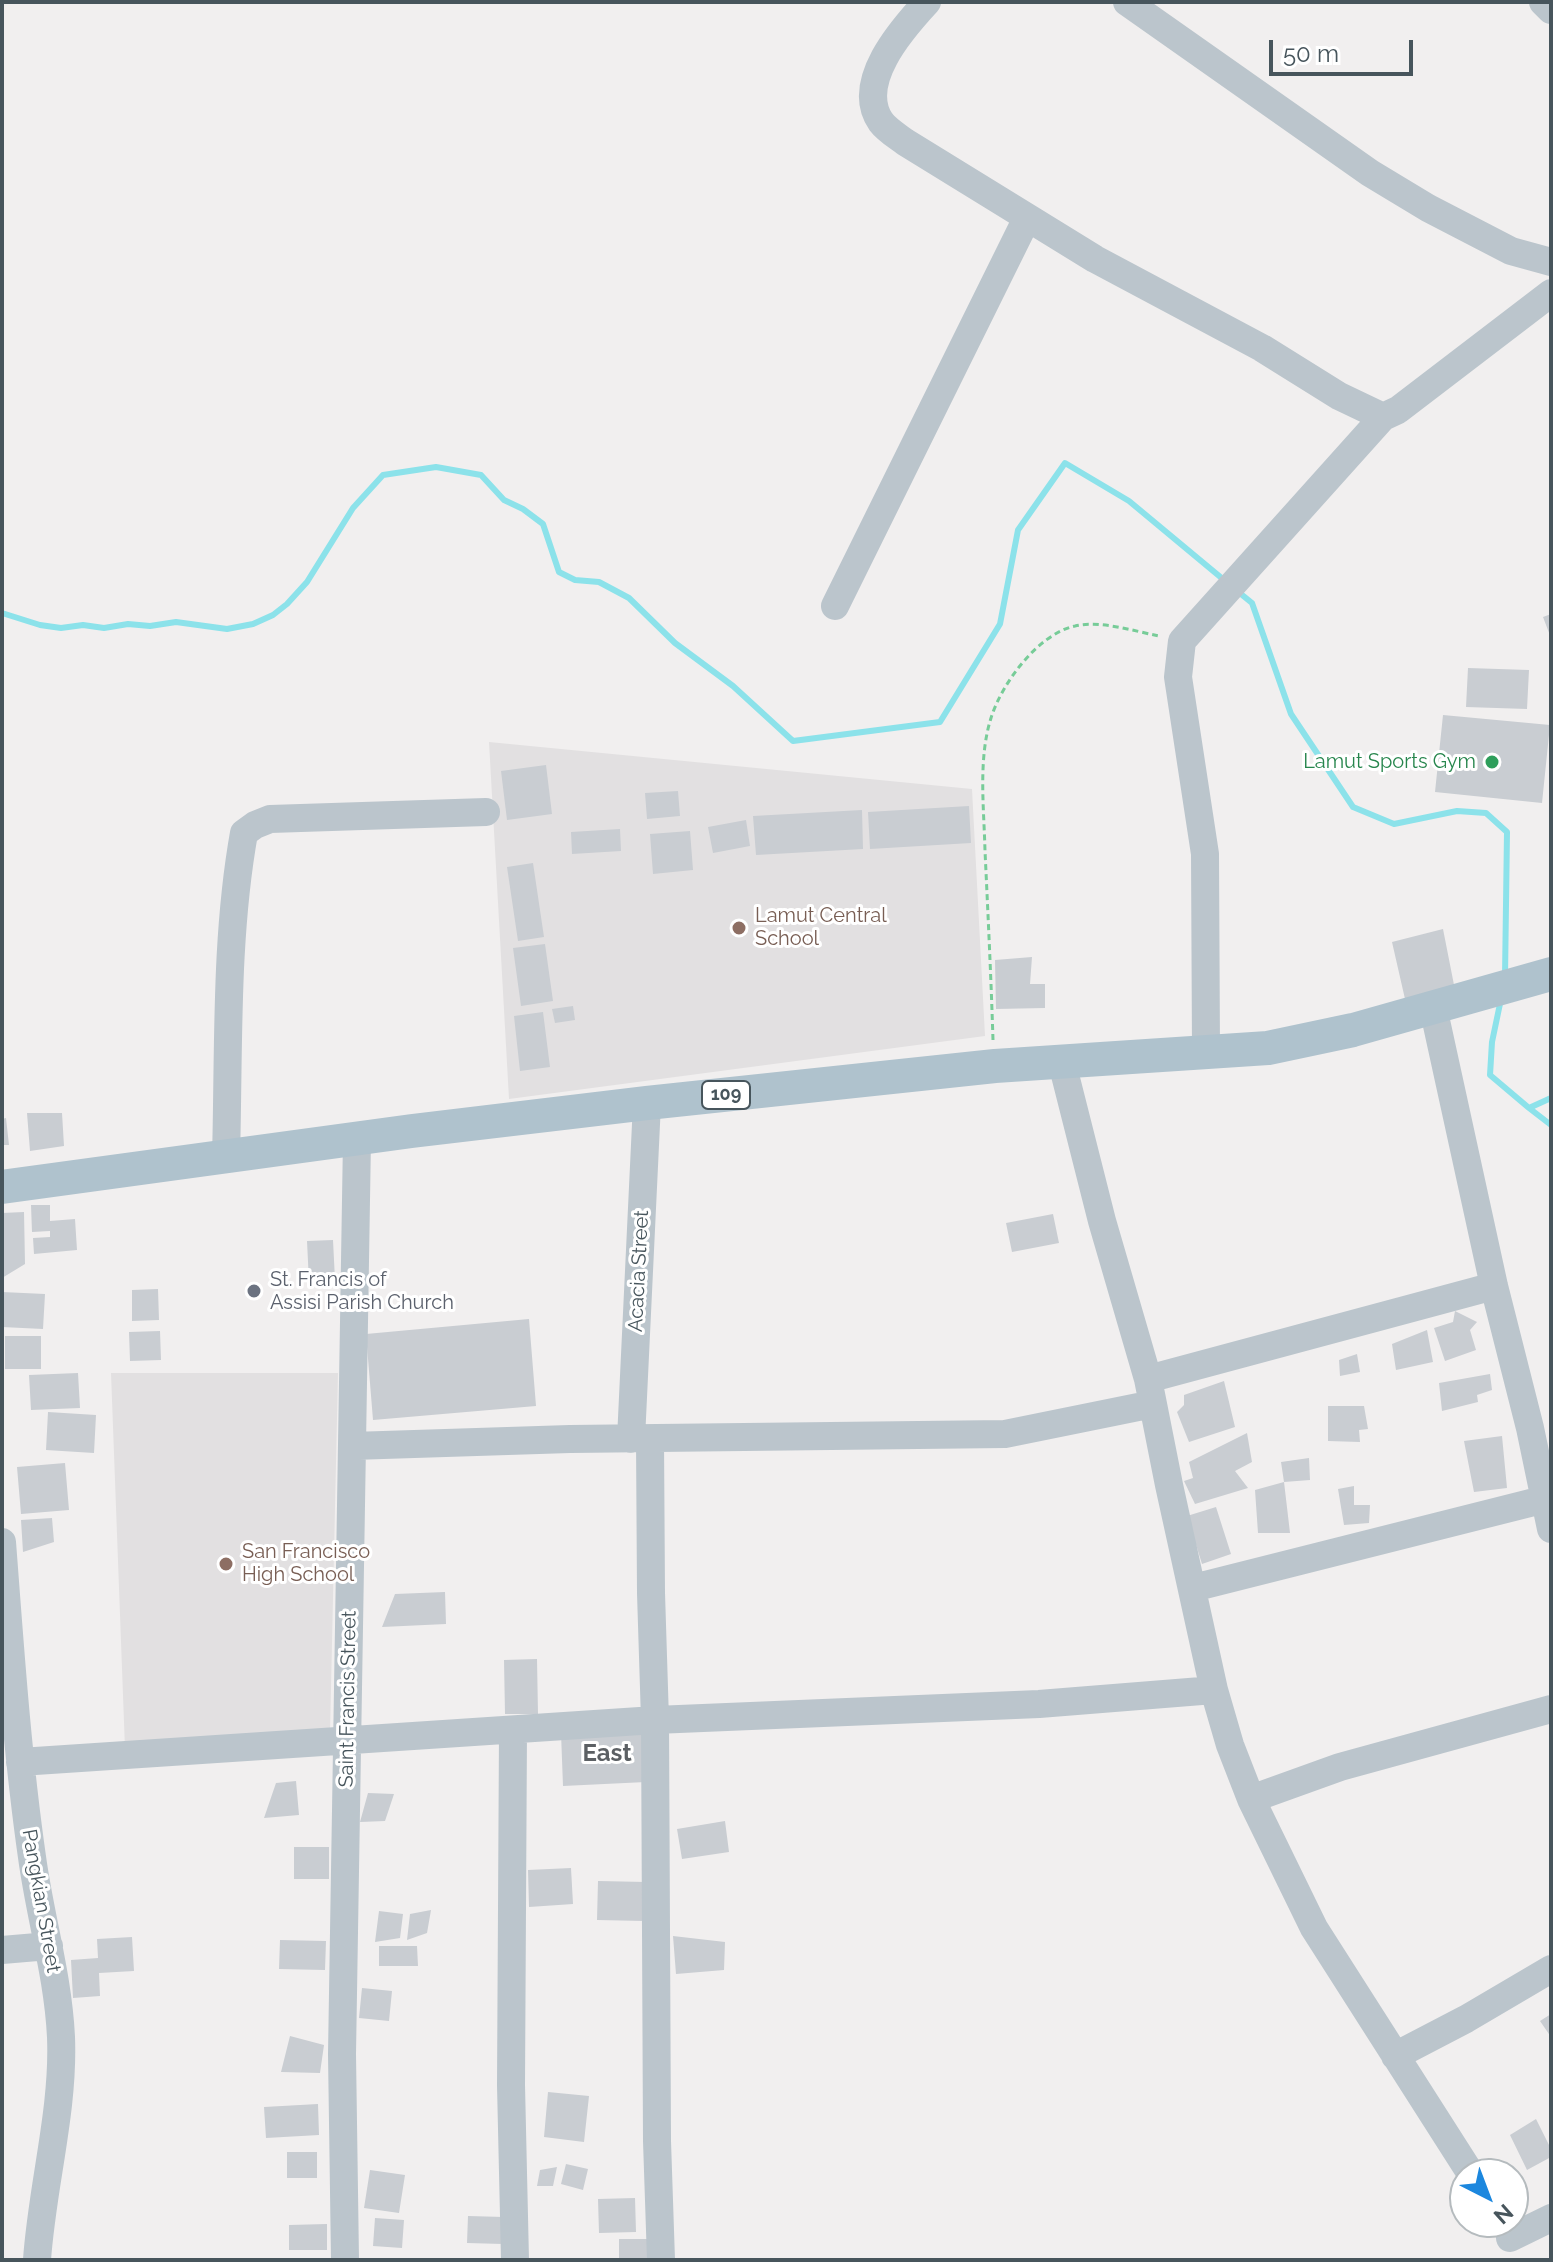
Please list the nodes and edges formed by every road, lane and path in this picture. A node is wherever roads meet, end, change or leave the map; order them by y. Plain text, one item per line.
1 (927, 2) edge
2 (1127, 2) edge
3 (1543, 2) edge
4 (1551, 10) edge
5 (1027, 218) junction
6 (1551, 262) edge
7 (1551, 293) edge
8 (1383, 417) junction
9 (835, 606) dead end
10 (1182, 641) junction
11 (486, 812) dead end
12 (1544, 976) edge
13 (1440, 1005) junction
14 (1206, 1051) junction
15 (1062, 1063) junction
16 (995, 1066) junction
17 (647, 1103) junction
18 (357, 1139) junction
19 (226, 1157) junction
20 (2, 1187) edge
21 (1494, 1286) junction
22 (1151, 1391) junction
23 (640, 1439) junction
24 (352, 1446) junction
25 (1546, 1499) junction
26 (1551, 1529) edge
27 (2, 1542) edge
28 (1193, 1588) junction
29 (1214, 1690) junction
30 (1551, 1709) edge
31 (655, 1720) junction
32 (513, 1731) junction
33 (347, 1739) junction
34 (20, 1762) junction
35 (1251, 1799) junction
36 (49, 1946) junction
37 (2, 1950) edge
38 (1551, 1969) edge
39 (1395, 2056) junction
40 (1461, 2158) edge
41 (1551, 2218) edge
42 (1512, 2240) edge
43 (37, 2260) edge
44 (345, 2260) edge
45 (515, 2260) edge
46 (661, 2260) edge

1 - 5 street
2 - 6 street
3 - 4 street
5 - 8 street
5 - 9 street
7 - 8 street
8 - 10 street
10 - 14 street
10 - 16 path
11 - 19 street
12 - 13 main road, 109
13 - 14 main road, 109
13 - 21 street
14 - 15 main road, 109
15 - 16 main road, 109
15 - 22 street
16 - 17 main road, 109
17 - 18 main road, 109
17 - 23 street, Acacia Street
18 - 19 main road, 109
18 - 24 street, Saint Francis Street
19 - 20 main road, 109
21 - 22 street
21 - 25 street
22 - 23 street
22 - 28 street
23 - 24 street
23 - 31 street, Acacia Street
24 - 33 street, Saint Francis Street
25 - 26 street
25 - 28 street
27 - 34 street, Pangkian Street
28 - 29 street
29 - 31 street
29 - 35 street
30 - 35 street
31 - 32 street
31 - 46 street, Acacia Street
32 - 33 street
32 - 45 street
33 - 34 street
33 - 44 street, Saint Francis Street
34 - 36 street, Pangkian Street
35 - 39 street
36 - 37 street
36 - 43 street, Pangkian Street
38 - 39 street
39 - 40 street
41 - 42 street

